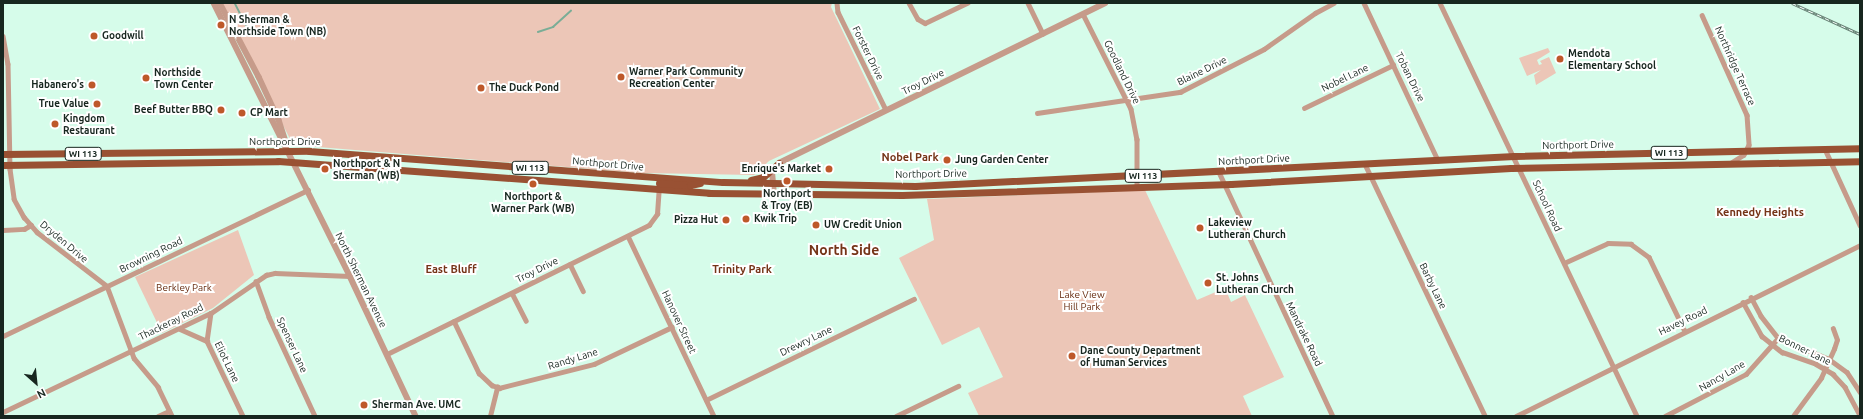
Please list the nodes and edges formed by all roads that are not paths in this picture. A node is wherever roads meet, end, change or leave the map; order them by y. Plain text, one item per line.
1 (214, 3) edge
2 (220, 3) edge
3 (836, 3) edge
4 (909, 3) edge
5 (967, 3) edge
6 (1028, 3) edge
7 (1105, 3) edge
8 (1334, 3) edge
9 (1364, 3) edge
10 (1440, 3) edge
11 (1083, 14) junction
12 (1702, 15) dead end
13 (1042, 34) junction
14 (3, 36) edge
15 (1393, 65) junction
16 (1127, 100) junction
17 (1304, 108) dead end
18 (886, 110) junction
19 (1037, 113) dead end
20 (1860, 148) edge
21 (1825, 149) junction
22 (1747, 151) junction
23 (289, 152) junction
24 (155, 153) junction
25 (7, 154) edge
26 (1514, 156) junction
27 (1438, 160) junction
28 (1830, 161) junction
29 (1860, 161) edge
30 (294, 162) junction
31 (137, 163) junction
32 (779, 163) junction
33 (1365, 164) junction
34 (1730, 164) junction
35 (7, 165) edge
36 (1520, 168) junction
37 (1219, 172) junction
38 (1137, 176) junction
39 (1370, 176) junction
40 (723, 182) junction
41 (659, 183) junction
42 (772, 184) junction
43 (1223, 184) junction
44 (900, 185) junction
45 (1137, 188) junction
46 (308, 190) junction
47 (774, 194) junction
48 (844, 195) junction
49 (1860, 207) edge
50 (1854, 210) junction
51 (31, 225) junction
52 (1860, 225) edge
53 (3, 230) edge
54 (628, 236) junction
55 (1860, 245) edge
56 (1564, 263) junction
57 (570, 264) junction
58 (350, 276) junction
59 (256, 280) junction
60 (107, 286) junction
61 (583, 292) dead end
62 (512, 293) junction
63 (1751, 298) junction
64 (914, 299) dead end
65 (1743, 302) junction
66 (211, 313) junction
67 (454, 321) junction
68 (526, 321) dead end
69 (672, 327) junction
70 (180, 329) junction
71 (1833, 329) dead end
72 (1685, 331) junction
73 (3, 336) edge
74 (1778, 338) junction
75 (207, 341) junction
76 (1772, 345) junction
77 (131, 352) junction
78 (387, 354) junction
79 (1829, 359) junction
80 (1613, 366) junction
81 (1825, 369) junction
82 (958, 386) dead end
83 (497, 387) junction
84 (1860, 392) edge
85 (706, 400) junction
86 (169, 410) junction
87 (3, 412) edge
88 (1860, 415) edge
89 (158, 416) edge
90 (172, 416) edge
91 (243, 416) edge
92 (315, 416) edge
93 (416, 416) edge
94 (490, 416) edge
95 (714, 416) edge
96 (896, 416) edge
97 (1333, 416) edge
98 (1485, 416) edge
99 (1516, 416) edge
100 (1637, 416) edge
101 (1665, 416) edge
102 (1793, 416) edge

1 - 23 street, North Sherman Avenue
2 - 23 street, North Sherman Avenue
3 - 18 street, Forster Drive
4 - 5 street
6 - 13 street
7 - 11 street, Troy Drive
8 - 16 street, Blaine Drive
9 - 15 street, Toban Drive
10 - 26 street, School Road
11 - 13 street, Troy Drive
11 - 16 street, Goodland Drive
12 - 22 street, Northridge Terrace
13 - 18 street, Troy Drive
14 - 25 street, Dryden Drive
15 - 17 street, Nobel Lane
15 - 27 street, Toban Drive
16 - 19 street, Blaine Drive
16 - 38 street, Goodland Drive
18 - 32 street, Troy Drive
20 - 21 main road, Northport Drive / WI 113
21 - 22 main road, Northport Drive / WI 113
21 - 28 street
22 - 26 main road, Northport Drive / WI 113
22 - 34 street
23 - 24 main road, Northport Drive / WI 113
23 - 30 street, North Sherman Avenue
23 - 41 main road, Northport Drive / WI 113
24 - 25 main road, Northport Drive / WI 113
24 - 31 main road
25 - 35 street, Dryden Drive
26 - 27 main road, Northport Drive / WI 113
26 - 36 street, School Road
27 - 33 main road, Northport Drive / WI 113
28 - 29 main road, Northport Drive / WI 113
28 - 34 main road, Northport Drive / WI 113
28 - 50 street
30 - 31 main road, Northport Drive / WI 113
30 - 41 main road, Northport Drive / WI 113
30 - 46 street, North Sherman Avenue
31 - 35 main road, Northport Drive / WI 113
32 - 40 main road
32 - 42 street
33 - 37 main road, Northport Drive / WI 113
33 - 39 street, Barby Lane
34 - 36 main road, Northport Drive / WI 113
35 - 51 street, Dryden Drive
36 - 39 main road, Northport Drive / WI 113
36 - 56 street, School Road
37 - 38 main road, Northport Drive / WI 113
37 - 43 street, Mandrake Road
38 - 44 main road, Northport Drive / WI 113
38 - 45 street, Goodland Drive
39 - 43 main road, Northport Drive / WI 113
39 - 98 street, Barby Lane
40 - 41 main road, Northport Drive / WI 113
40 - 42 main road, Northport Drive / WI 113
41 - 47 main road, Northport Drive / WI 113
41 - 54 street, Troy Drive
42 - 44 main road, Northport Drive / WI 113
42 - 47 street
43 - 45 main road, Northport Drive / WI 113
43 - 97 street, Mandrake Road
44 - 48 main road
45 - 48 main road, Northport Drive / WI 113
46 - 58 street, North Sherman Avenue
46 - 60 street, Browning Road
47 - 48 main road, Northport Drive / WI 113
49 - 50 street
50 - 52 street
51 - 53 street
51 - 60 street, Dryden Drive
54 - 57 street, Troy Drive
54 - 69 street, Hanover Street
55 - 63 street, Havey Road
56 - 72 street
56 - 80 street, School Road
57 - 61 street
57 - 62 street, Troy Drive
58 - 59 street, Thackeray Road
58 - 78 street, North Sherman Avenue
59 - 66 street, Thackeray Road
59 - 92 street, Spenser Lane
60 - 73 street, Browning Road
60 - 77 street
62 - 67 street, Troy Drive
62 - 68 street
63 - 65 street, Havey Road
63 - 74 street, Bonner Lane
64 - 85 street, Drewry Lane
65 - 72 street, Havey Road
65 - 76 street, Bonner Lane
66 - 70 street, Thackeray Road
66 - 75 street, Eliot Lane
67 - 78 street, Troy Drive
67 - 83 street
69 - 83 street, Randy Lane
69 - 85 street, Hanover Street
70 - 75 street
70 - 77 street, Thackeray Road
71 - 79 street
72 - 80 street, Havey Road
74 - 76 street, Nancy Lane
74 - 79 street, Bonner Lane
75 - 91 street, Eliot Lane
76 - 81 street, Bonner Lane
76 - 101 street, Nancy Lane
77 - 86 street
77 - 87 street, Thackeray Road
78 - 93 street, North Sherman Avenue
79 - 81 street
79 - 84 street, Bonner Lane
80 - 99 street, Havey Road
80 - 100 street, School Road
81 - 88 street, Bonner Lane
81 - 102 street
82 - 96 street
83 - 94 street
85 - 95 street, Hanover Street
86 - 89 street
86 - 90 street

